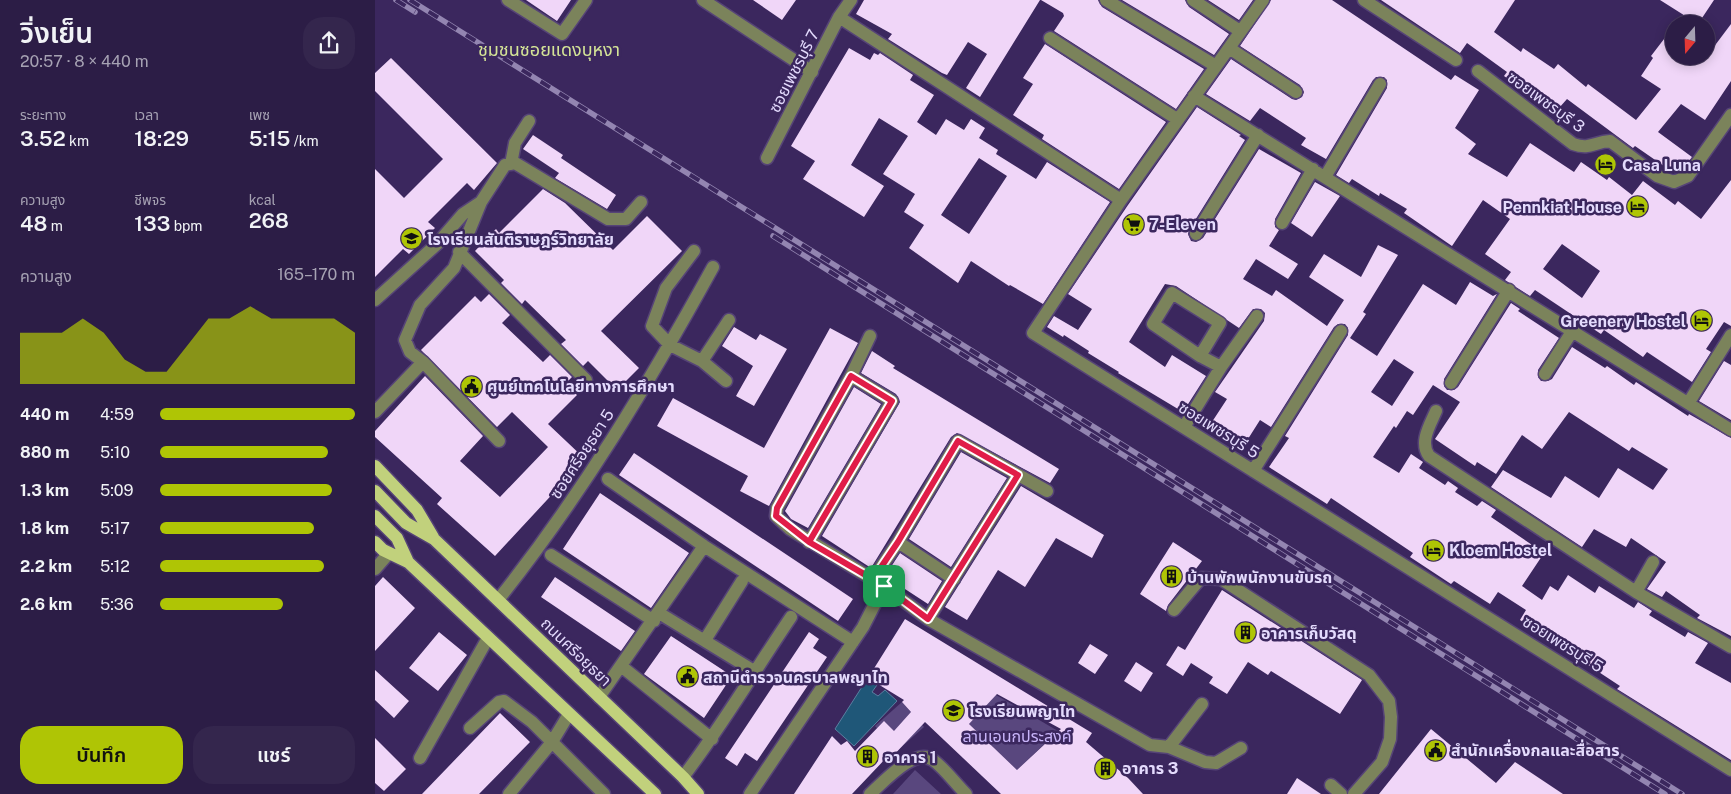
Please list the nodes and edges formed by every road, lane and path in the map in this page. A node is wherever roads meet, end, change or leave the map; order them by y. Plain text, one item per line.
1 (508, 0) edge
2 (586, 0) edge
3 (703, 0) edge
4 (851, 0) edge
5 (1107, 0) edge
6 (1193, 0) edge
7 (1263, 0) edge
8 (1364, 0) edge
9 (839, 18) junction
10 (1240, 31) junction
11 (1049, 38) dead end
12 (1229, 48) junction
13 (1456, 60) dead end
14 (1215, 66) junction
15 (1478, 71) dead end
16 (812, 72) junction
17 (1380, 84) dead end
18 (1297, 92) dead end
19 (1194, 96) junction
20 (1731, 115) edge
21 (1177, 119) junction
22 (529, 121) dead end
23 (1258, 135) junction
24 (767, 158) dead end
25 (511, 164) junction
26 (1313, 169) junction
27 (1325, 176) junction
28 (1121, 200) junction
29 (481, 202) junction
30 (641, 202) dead end
31 (1282, 223) dead end
32 (1196, 234) dead end
33 (694, 251) dead end
34 (459, 252) junction
35 (713, 267) dead end
36 (1509, 290) junction
37 (375, 300) edge
38 (1257, 316) dead end
39 (729, 320) dead end
40 (1341, 330) dead end
41 (1573, 330) junction
42 (1731, 334) edge
43 (870, 336) dead end
44 (670, 344) junction
45 (1200, 356) junction
46 (702, 361) junction
47 (423, 362) junction
48 (1221, 367) junction
49 (1545, 374) dead end
50 (851, 376) junction
51 (586, 380) dead end
52 (726, 381) dead end
53 (1451, 383) dead end
54 (1689, 402) junction
55 (1436, 410) dead end
56 (375, 412) edge
57 (1184, 427) junction
58 (1731, 430) edge
59 (499, 440) dead end
60 (375, 466) edge
61 (1253, 471) junction
62 (1018, 475) junction
63 (609, 480) dead end
64 (375, 491) edge
65 (1047, 491) dead end
66 (375, 516) edge
67 (434, 539) junction
68 (375, 542) edge
69 (809, 542) junction
70 (898, 542) junction
71 (704, 546) junction
72 (389, 553) junction
73 (551, 555) dead end
74 (408, 562) junction
75 (1653, 562) dead end
76 (375, 569) edge
77 (954, 579) junction
78 (742, 581) dead end
79 (879, 583) junction
80 (1637, 592) junction
81 (498, 600) junction
82 (1174, 610) dead end
83 (656, 617) junction
84 (791, 617) dead end
85 (928, 619) junction
86 (488, 638) junction
87 (705, 640) junction
88 (853, 642) junction
89 (1731, 647) edge
90 (621, 666) junction
91 (754, 671) junction
92 (599, 697) junction
93 (1202, 704) dead end
94 (569, 714) junction
95 (470, 728) dead end
96 (712, 739) junction
97 (552, 742) junction
98 (1169, 748) junction
99 (1241, 748) dead end
100 (419, 758) dead end
101 (1731, 770) edge
102 (683, 777) junction
103 (1331, 786) dead end
104 (699, 792) edge
105 (509, 794) edge
106 (605, 794) edge
107 (655, 794) edge
108 (749, 794) edge
109 (870, 794) edge
110 (965, 794) edge
111 (1341, 794) edge
112 (1354, 794) edge

1 - 2 street
3 - 16 street
4 - 9 street, ซอยเพชรบุรี 7
5 - 14 street
6 - 10 street
7 - 10 street, ซอยเพชรบุรี 5
8 - 13 street
9 - 16 street, ซอยเพชรบุรี 7
9 - 28 street
10 - 12 street, ซอยเพชรบุรี 5
11 - 21 street
12 - 14 street, ซอยเพชรบุรี 5
12 - 18 street
14 - 19 street, ซอยเพชรบุรี 5
15 - 20 street, ซอยเพชรบุรี 3
16 - 24 street, ซอยเพชรบุรี 7
17 - 27 street
19 - 21 street, ซอยเพชรบุรี 5
19 - 23 street
21 - 28 street, ซอยเพชรบุรี 5
22 - 25 street
23 - 26 street
23 - 32 street
25 - 29 street
25 - 30 street
26 - 27 street
26 - 31 street
27 - 36 street
28 - 57 street, ซอยเพชรบุรี 5
29 - 34 street
29 - 37 street
33 - 44 street
34 - 47 street
34 - 51 street
35 - 44 street, ซอยศรีอยุธยา 5
36 - 41 street
36 - 53 street
38 - 48 street
39 - 46 street
40 - 61 street
41 - 49 street
41 - 54 street
42 - 54 street
43 - 50 street
44 - 46 street
44 - 81 street, ซอยศรีอยุธยา 5
45 - 45 street
45 - 48 street
46 - 52 street
47 - 56 street
47 - 59 street
48 - 57 street
50 - 69 street
50 - 69 street
54 - 58 street
55 - 80 street
57 - 61 street, ซอยเพชรบุรี 5
60 - 67 main road, ถนนศรีอยุธยา
61 - 101 street, ซอยเพชรบุรี 5
62 - 65 street
62 - 70 street
62 - 77 street
63 - 71 street
64 - 67 main road, ถนนศรีอยุธยา
66 - 74 main road
67 - 81 main road, ถนนศรีอยุธยา
68 - 72 main road
69 - 79 street
70 - 77 street
70 - 79 street
71 - 83 street
71 - 88 street
72 - 74 main road
72 - 76 street
73 - 83 street
74 - 86 main road
75 - 80 street
77 - 85 street
78 - 87 street
79 - 85 street
79 - 88 street
80 - 89 street
81 - 92 main road, ถนนศรีอยุธยา
82 - 112 street
83 - 87 street
83 - 90 street
84 - 91 street
85 - 98 street
86 - 94 main road
86 - 100 street
87 - 91 street
88 - 108 street
90 - 92 street
90 - 96 street
91 - 96 street
92 - 102 main road, ถนนศรีอยุธยา
93 - 98 street
94 - 97 street
94 - 107 main road
95 - 97 street
96 - 102 street
97 - 105 street
97 - 106 street
98 - 99 street
102 - 104 main road, ถนนศรีอยุธยา
103 - 111 street
109 - 110 street

